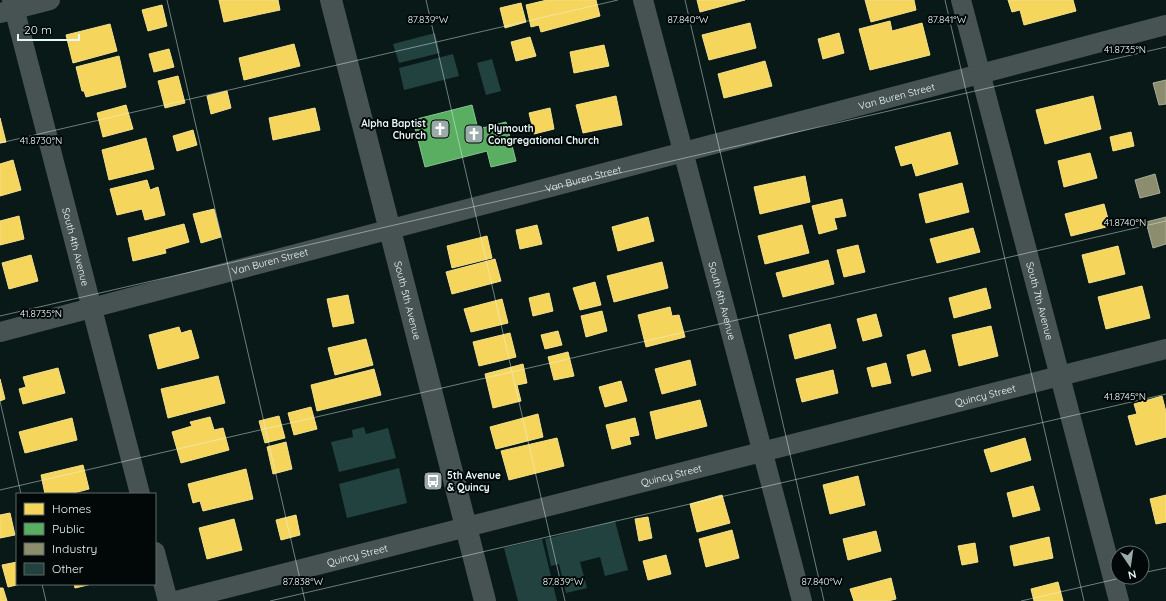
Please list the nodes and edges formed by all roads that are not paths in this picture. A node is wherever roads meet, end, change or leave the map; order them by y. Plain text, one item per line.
1 (50, 0) edge
2 (331, 0) edge
3 (643, 0) edge
4 (961, 0) edge
5 (9, 7) edge
6 (1166, 25) edge
7 (981, 74) junction
8 (683, 152) junction
9 (390, 229) junction
10 (91, 308) junction
11 (0, 332) edge
12 (1166, 349) edge
13 (1060, 376) junction
14 (762, 452) junction
15 (140, 493) edge
16 (466, 527) junction
17 (156, 556) edge
18 (168, 601) edge
19 (176, 601) edge
20 (485, 601) edge
21 (802, 601) edge
22 (1119, 601) edge

1 - 5 street
2 - 9 street, South 5th Avenue
3 - 8 street, South 6th Avenue
4 - 7 street, South 7th Avenue
5 - 10 street, South 4th Avenue
6 - 7 street, Van Buren Street
7 - 8 street, Van Buren Street
7 - 13 street, South 7th Avenue
8 - 9 street, Van Buren Street
8 - 14 street, South 6th Avenue
9 - 10 street, Van Buren Street
9 - 16 street, South 5th Avenue
10 - 11 street, Van Buren Street
10 - 15 street, South 4th Avenue
12 - 13 street, Quincy Street
13 - 14 street, Quincy Street
13 - 22 street, South 7th Avenue
14 - 16 street, Quincy Street
14 - 21 street, South 6th Avenue
16 - 19 street, Quincy Street
16 - 20 street, South 5th Avenue
17 - 18 street

